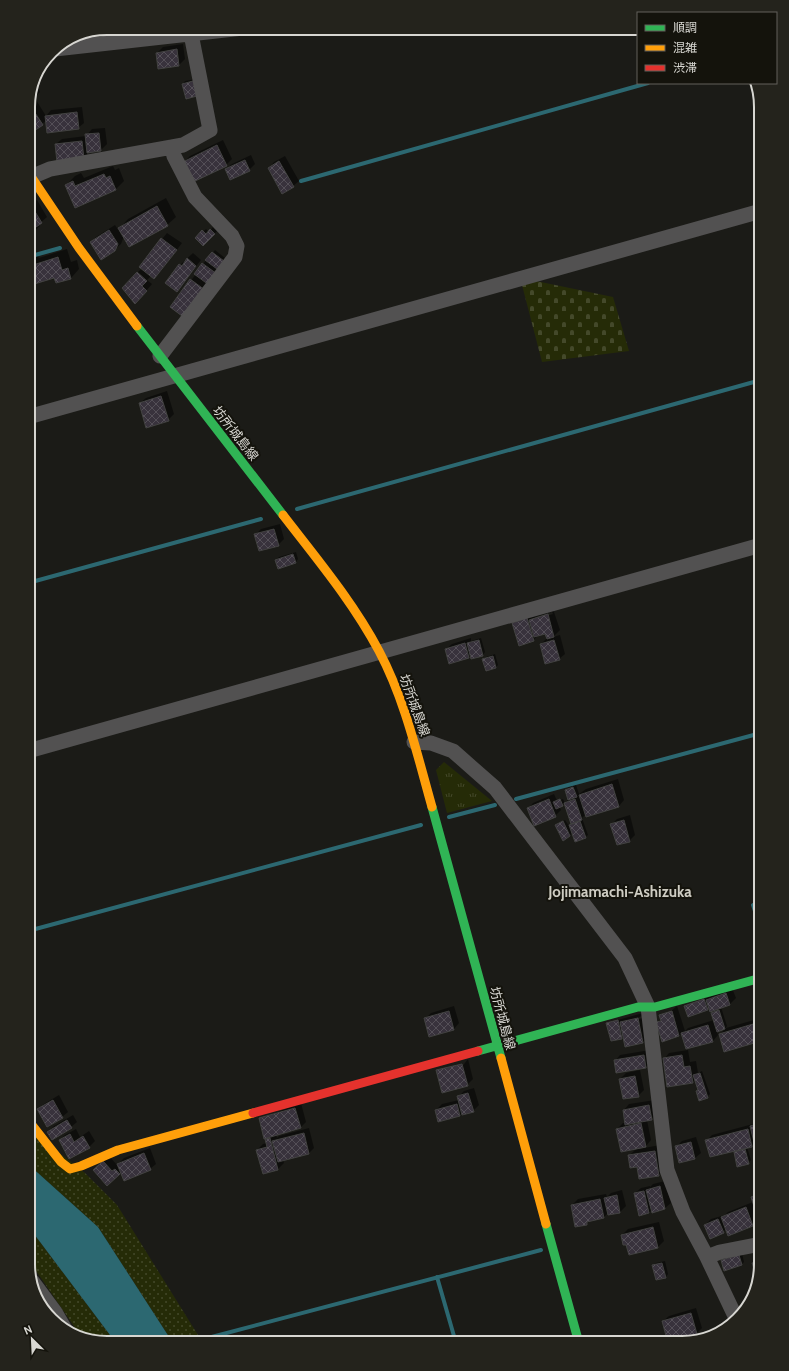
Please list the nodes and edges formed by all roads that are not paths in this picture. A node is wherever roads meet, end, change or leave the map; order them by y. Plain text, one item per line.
1 (182, 35) edge
2 (191, 35) edge
3 (66, 48) edge
4 (172, 147) junction
5 (35, 174) edge
6 (35, 182) edge
7 (754, 213) edge
8 (160, 356) junction
9 (176, 376) junction
10 (35, 415) edge
11 (754, 547) edge
12 (380, 652) junction
13 (414, 742) junction
14 (35, 749) edge
15 (754, 979) edge
16 (648, 1007) junction
17 (497, 1046) junction
18 (35, 1129) edge
19 (754, 1245) edge
20 (707, 1257) junction
21 (41, 1294) edge
22 (734, 1314) edge
23 (58, 1317) edge
24 (577, 1336) edge

1 - 3 street
2 - 4 street
4 - 5 street
4 - 8 street
6 - 8 main road, 坊所城島線
7 - 9 street
8 - 9 main road, 坊所城島線
9 - 10 street
9 - 12 main road, 坊所城島線
11 - 12 street
12 - 13 main road, 坊所城島線
12 - 14 street
13 - 16 street
13 - 17 main road, 坊所城島線
15 - 16 main road
16 - 17 main road
16 - 20 street
17 - 18 main road
17 - 24 main road, 坊所城島線
19 - 20 street
20 - 22 street
21 - 23 street

